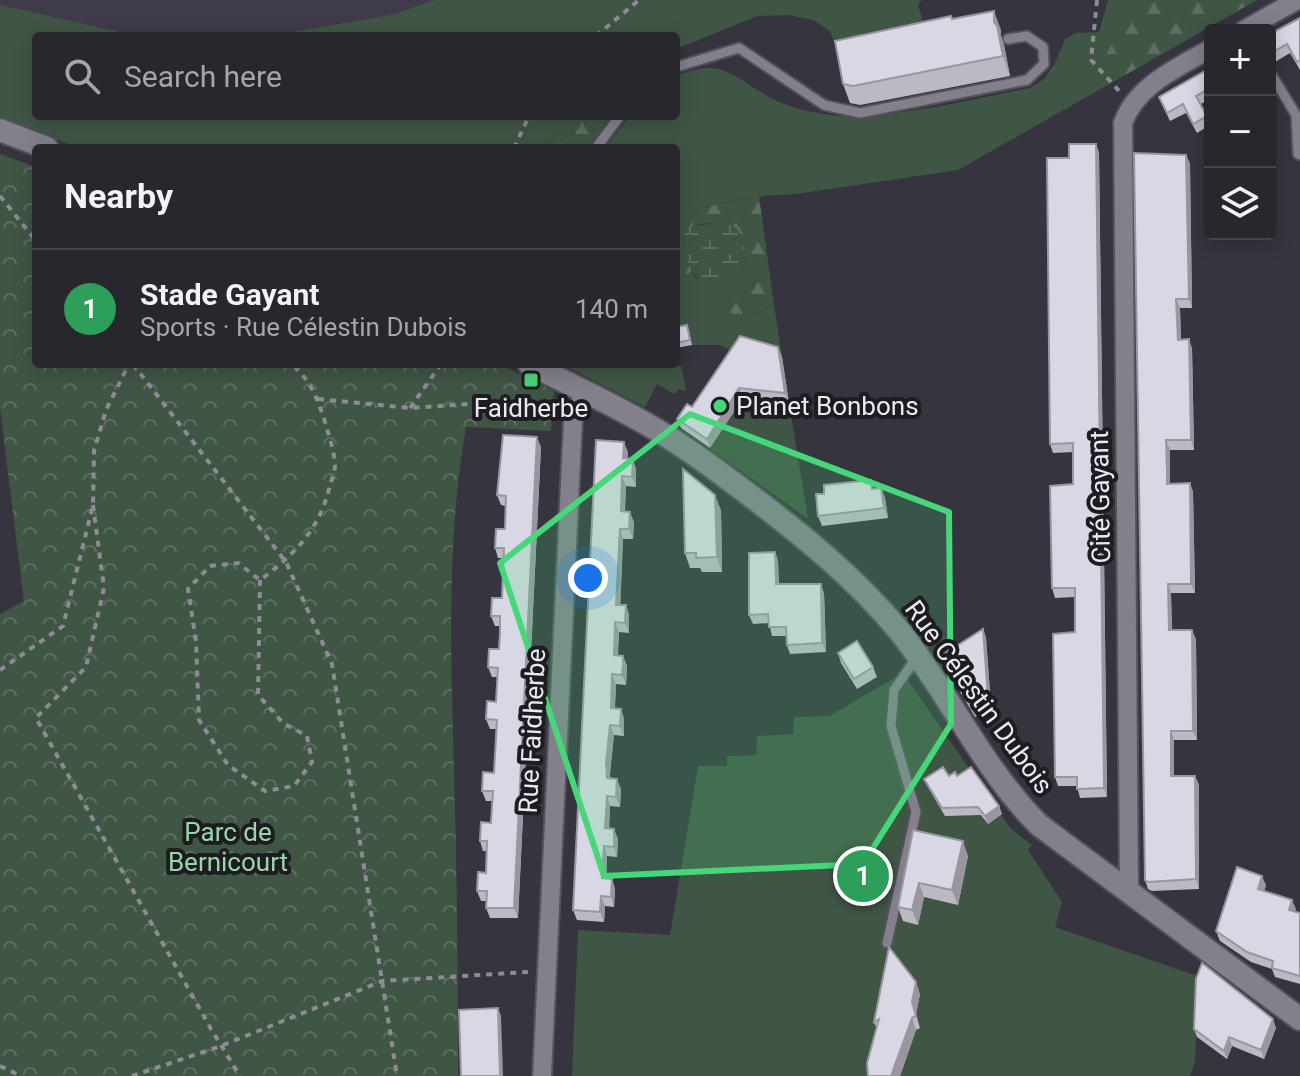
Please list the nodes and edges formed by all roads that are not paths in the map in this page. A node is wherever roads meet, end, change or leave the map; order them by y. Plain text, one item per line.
1 (1297, 0) edge
2 (1255, 24) edge
3 (1008, 39) dead end
4 (1204, 53) edge
5 (680, 66) edge
6 (1276, 82) edge
7 (617, 120) edge
8 (0, 130) edge
9 (37, 144) edge
10 (599, 144) edge
11 (1300, 155) edge
12 (537, 368) edge
13 (585, 391) junction
14 (918, 656) junction
15 (1129, 891) junction
16 (887, 943) dead end
17 (1300, 1019) edge
18 (542, 1076) edge

1 - 2 street
3 - 5 lane
4 - 15 street, Cité Gayant
6 - 11 lane
7 - 10 lane
8 - 9 street
12 - 13 street, Rue Célestin Dubois
13 - 14 street, Rue Célestin Dubois
13 - 18 street, Rue Faidherbe
14 - 15 street, Rue Célestin Dubois
14 - 16 lane
15 - 17 street, Rue Célestin Dubois

